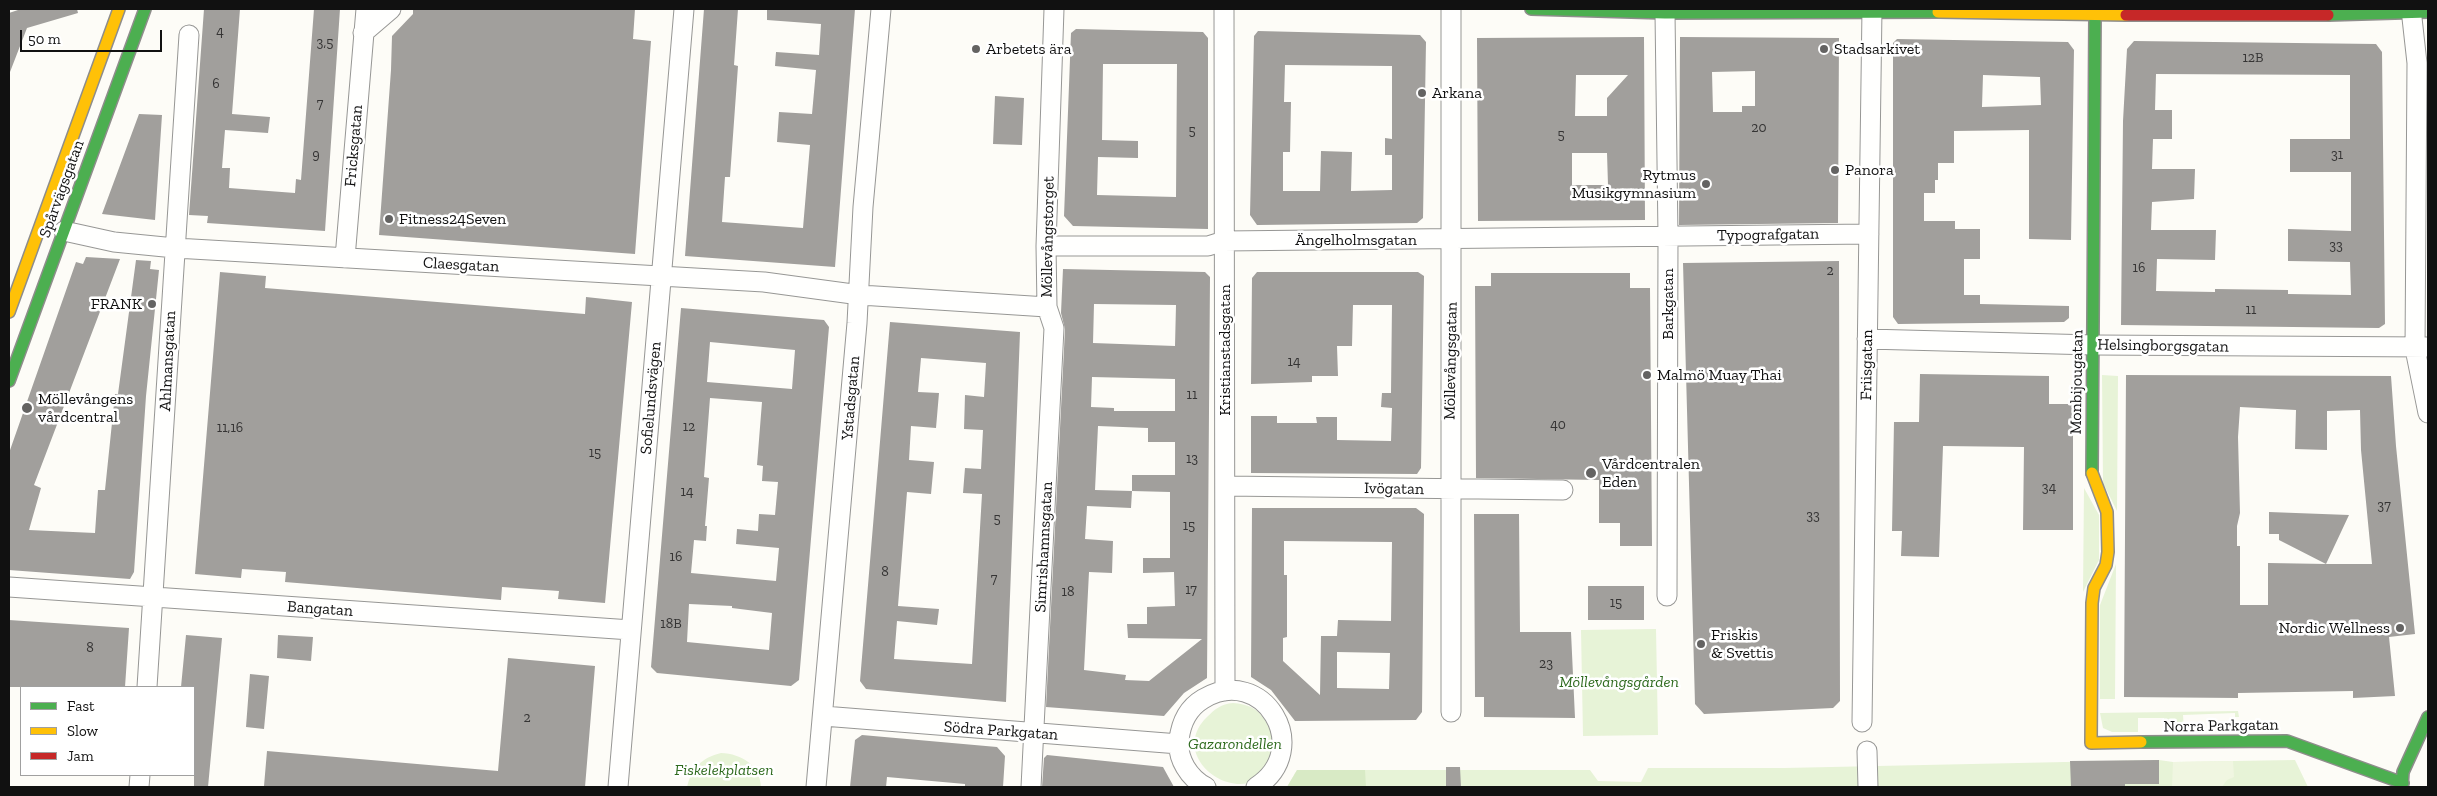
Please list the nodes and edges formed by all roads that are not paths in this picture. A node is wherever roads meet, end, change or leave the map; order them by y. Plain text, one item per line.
1 (119, 9) edge
2 (146, 9) edge
3 (366, 9) edge
4 (391, 9) edge
5 (684, 9) edge
6 (881, 9) edge
7 (1054, 9) edge
8 (1224, 9) edge
9 (1451, 9) edge
10 (1531, 9) edge
11 (1872, 10) edge
12 (2417, 11) edge
13 (1665, 13) junction
14 (2096, 15) junction
15 (363, 33) junction
16 (190, 35) dead end
17 (64, 231) junction
18 (1869, 234) junction
19 (1668, 236) junction
20 (1452, 239) junction
21 (1224, 240) junction
22 (1046, 246) junction
23 (175, 248) junction
24 (345, 258) junction
25 (661, 276) junction
26 (860, 295) junction
27 (1047, 308) junction
28 (9, 312) edge
29 (1867, 339) junction
30 (2094, 345) junction
31 (2421, 348) edge
32 (9, 381) edge
33 (2428, 413) edge
34 (1224, 486) junction
35 (1450, 490) junction
36 (1564, 490) dead end
37 (9, 587) edge
38 (1667, 596) dead end
39 (154, 597) junction
40 (631, 630) junction
41 (147, 686) edge
42 (1224, 691) junction
43 (1451, 712) dead end
44 (823, 716) junction
45 (2428, 717) edge
46 (1862, 722) dead end
47 (1035, 734) junction
48 (2091, 743) joint
49 (1179, 744) junction
50 (1867, 751) dead end
51 (2402, 785) edge
52 (618, 787) edge
53 (816, 787) edge
54 (1031, 787) edge
55 (1206, 787) edge
56 (1256, 787) edge
57 (1868, 787) edge

1 - 28 street, Spårvägsgatan
2 - 17 street, Spårvägsgatan
3 - 15 street, Fricksgatan
4 - 15 street
5 - 25 street, Sofielundsvägen
6 - 26 street, Ystadsgatan
7 - 22 street, Möllevångstorget
8 - 21 street, Kristianstadsgatan
9 - 20 street, Möllevångsgatan
10 - 13 street
11 - 13 street
11 - 14 street
11 - 18 street, Friisgatan
12 - 14 street
12 - 31 street
13 - 19 street, Barkgatan
14 - 30 street, Monbijougatan
15 - 24 street, Fricksgatan
16 - 23 street, Ahlmansgatan
17 - 23 street, Claesgatan
17 - 32 street, Spårvägsgatan
18 - 19 street, Typografgatan
18 - 29 street, Friisgatan
19 - 20 street, Ängelholmsgatan
19 - 38 street, Barkgatan
20 - 21 street, Ängelholmsgatan
20 - 35 street, Möllevångsgatan
21 - 22 street, Ängelholmsgatan
21 - 34 street, Kristianstadsgatan
22 - 27 street, Möllevångstorget
23 - 24 street, Claesgatan
23 - 39 street, Ahlmansgatan
24 - 25 street, Claesgatan
25 - 26 street, Claesgatan
25 - 40 street, Sofielundsvägen
26 - 27 street, Möllevångstorget
26 - 44 street, Ystadsgatan
27 - 47 street, Simrishamnsgatan
29 - 30 street, Helsingborgsgatan
29 - 46 street, Friisgatan
30 - 31 street, Helsingborgsgatan
30 - 48 street, Monbijougatan
31 - 33 street
34 - 35 street, Ivögatan
34 - 42 street, Kristianstadsgatan
35 - 36 street, Ivögatan
35 - 43 street, Möllevångsgatan
37 - 39 street, Bangatan
39 - 40 street, Bangatan
39 - 41 street, Ahlmansgatan
40 - 52 street, Sofielundsvägen
42 - 49 street
42 - 56 street
44 - 47 street, Södra Parkgatan
44 - 53 street, Ystadsgatan
45 - 51 street
47 - 49 street, Södra Parkgatan
47 - 54 street, Simrishamnsgatan
48 - 51 street, Norra Parkgatan
49 - 55 street
50 - 57 street

